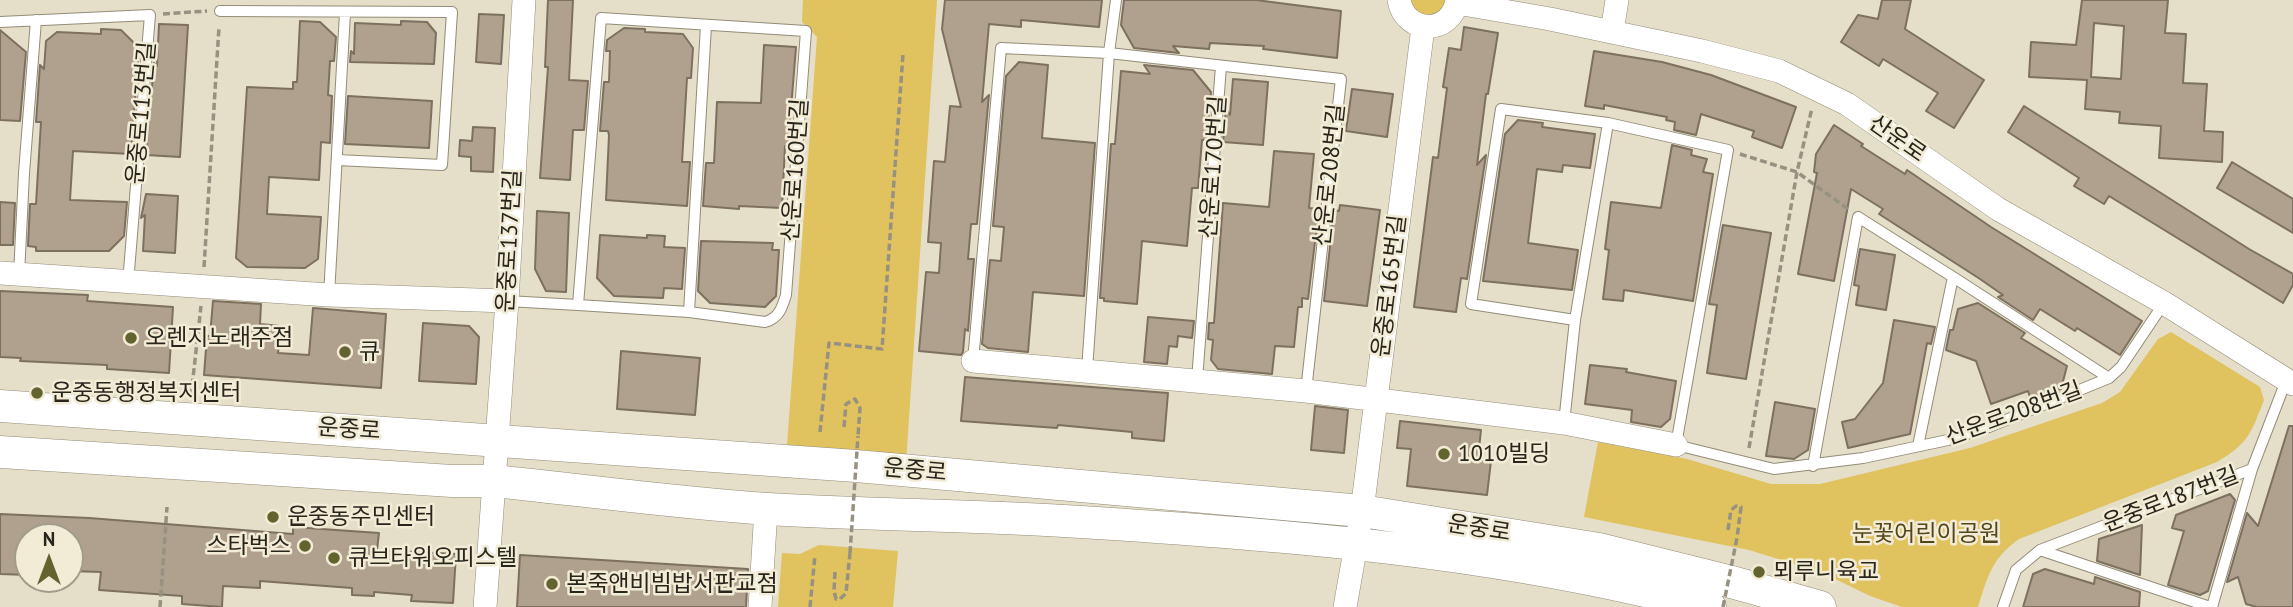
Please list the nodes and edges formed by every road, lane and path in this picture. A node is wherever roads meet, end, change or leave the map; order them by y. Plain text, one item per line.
1 (524, 0) edge
2 (1116, 0) edge
3 (1399, 0) edge
4 (1617, 0) edge
5 (1457, 2) edge
6 (220, 10) junction
7 (345, 13) junction
8 (150, 15) junction
9 (36, 20) junction
10 (0, 22) edge
11 (706, 26) junction
12 (1423, 27) junction
13 (1612, 32) junction
14 (1109, 53) junction
15 (903, 54) dead end
16 (1221, 66) junction
17 (1816, 89) junction
18 (1608, 123) junction
19 (1728, 150) junction
20 (337, 160) junction
21 (1797, 172) junction
22 (1858, 216) junction
23 (9, 274) edge
24 (1952, 277) junction
25 (128, 283) junction
26 (203, 287) junction
27 (329, 295) junction
28 (507, 301) junction
29 (2164, 303) junction
30 (578, 305) junction
31 (689, 312) junction
32 (1576, 320) junction
33 (973, 361) joint
34 (1087, 370) junction
35 (2109, 378) junction
36 (1197, 380) junction
37 (2289, 382) edge
38 (1306, 391) junction
39 (1376, 401) junction
40 (0, 405) edge
41 (189, 417) junction
42 (1564, 423) junction
43 (844, 426) dead end
44 (820, 432) dead end
45 (496, 441) junction
46 (1676, 445) junction
47 (1918, 446) junction
48 (0, 452) edge
49 (1746, 464) junction
50 (1813, 466) junction
51 (2252, 469) junction
52 (493, 481) junction
53 (167, 507) dead end
54 (766, 509) junction
55 (1362, 511) junction
56 (1728, 530) dead end
57 (1356, 545) junction
58 (2040, 550) junction
59 (815, 555) dead end
60 (835, 572) dead end
61 (160, 607) edge
62 (485, 607) edge
63 (760, 607) edge
64 (810, 607) edge
65 (1345, 607) edge
66 (1710, 607) edge
67 (1723, 607) edge
68 (1819, 607) edge
69 (2003, 607) edge
70 (2211, 607) edge

1 - 28 street, 운중로137번길
2 - 14 lane
3 - 12 street
4 - 13 street
5 - 12 street
5 - 13 street, 산운로
6 - 7 lane
6 - 8 path
6 - 26 path
7 - 20 lane
7 - 20 lane
8 - 9 lane, 운중로113번길
8 - 25 lane, 운중로113번길
9 - 10 lane, 운중로113번길
9 - 23 lane
11 - 30 lane, 산운로160번길
11 - 31 lane
11 - 31 lane, 산운로160번길
12 - 39 street, 운중로165번길
13 - 17 street, 산운로
14 - 16 lane, 산운로170번길
14 - 33 lane, 산운로170번길
14 - 34 lane
15 - 44 path
16 - 36 lane, 산운로170번길
16 - 38 lane, 산운로208번길
17 - 21 path
17 - 29 street, 산운로
18 - 19 lane
18 - 32 lane
18 - 32 lane
19 - 21 path
19 - 46 lane
20 - 27 lane
21 - 22 path
21 - 49 path
22 - 24 lane, 산운로208번길
22 - 50 lane
23 - 25 street
24 - 35 lane, 산운로208번길
24 - 47 lane, 산운로208번길
25 - 26 street
26 - 27 street
26 - 41 path
27 - 28 street
28 - 30 lane, 산운로160번길
28 - 45 street, 운중로137번길
29 - 35 lane, 산운로208번길
29 - 37 street, 산운로
30 - 31 lane, 산운로160번길
32 - 42 lane
33 - 34 street, 산운로208번길
34 - 36 street, 산운로208번길
35 - 47 lane, 산운로208번길
36 - 38 street, 산운로208번길
37 - 51 lane, 운중로187번길
38 - 39 street, 산운로208번길
39 - 42 street, 산운로208번길
39 - 55 street, 운중로165번길
40 - 41 main road, 운중로
41 - 45 main road, 운중로
42 - 46 street, 산운로208번길
43 - 60 path, bridge
45 - 52 street, 운중로137번길
45 - 55 main road, 운중로
46 - 49 lane, 산운로208번길
47 - 50 lane, 산운로208번길
48 - 52 main road, 운중로
49 - 50 lane, 산운로208번길
51 - 58 lane, 운중로187번길
51 - 70 lane
52 - 54 main road, 운중로
52 - 62 street, 운중로137번길
53 - 61 path
54 - 57 main road, 운중로
54 - 63 street
55 - 57 street, 운중로165번길
55 - 68 main road, 운중로
56 - 67 path, bridge
57 - 65 street, 운중로165번길
57 - 66 main road, 운중로
58 - 69 lane, 운중로187번길
58 - 70 lane, 운중로187번길
59 - 64 path

